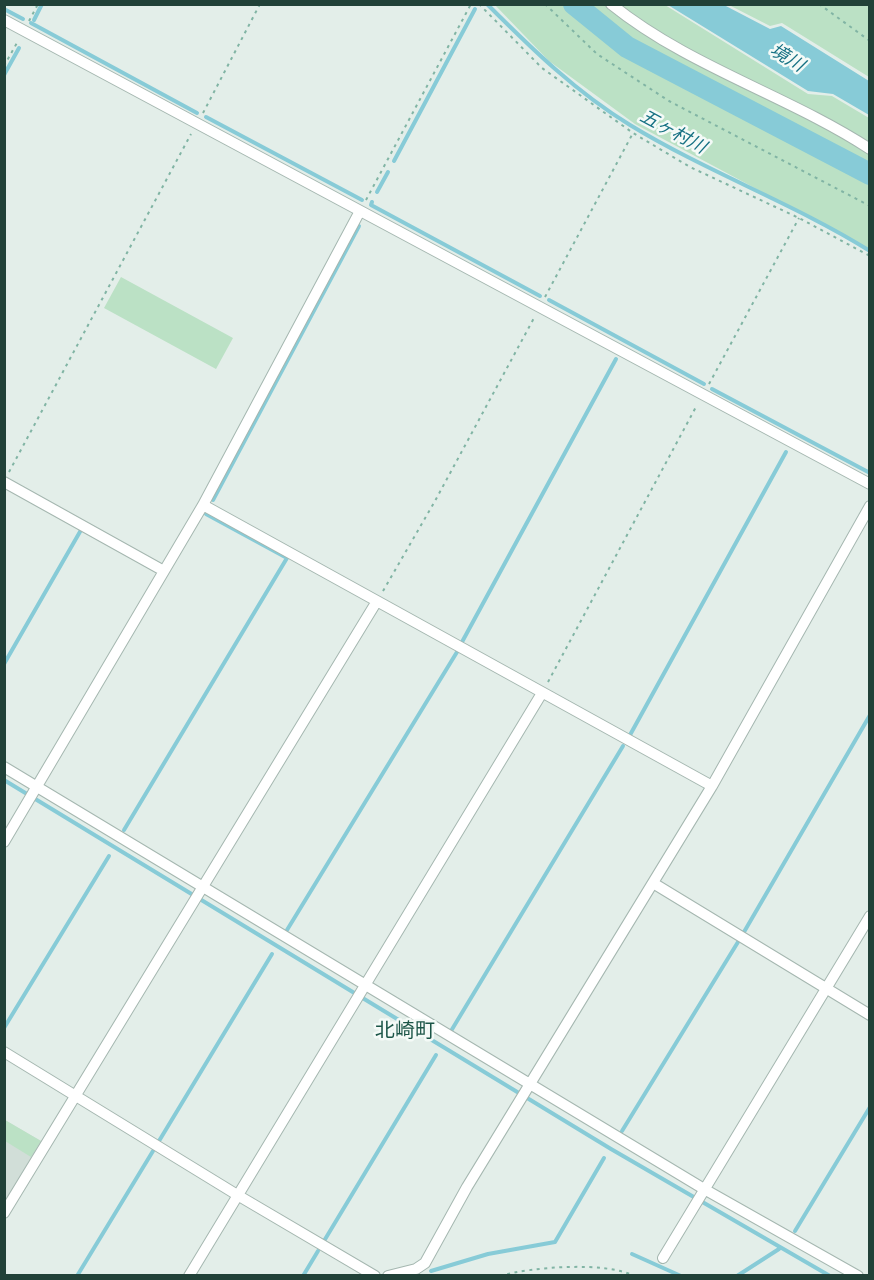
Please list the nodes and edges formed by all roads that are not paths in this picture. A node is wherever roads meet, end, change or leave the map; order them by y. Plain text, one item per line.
1 (611, 4) edge
2 (4, 20) edge
3 (870, 149) edge
4 (360, 211) junction
5 (4, 481) edge
6 (870, 484) edge
7 (203, 505) junction
8 (870, 506) edge
9 (164, 571) junction
10 (377, 601) junction
11 (542, 693) junction
12 (4, 767) edge
13 (712, 786) junction
14 (36, 789) junction
15 (4, 842) edge
16 (653, 883) junction
17 (202, 889) junction
18 (870, 916) edge
19 (365, 987) junction
20 (826, 988) junction
21 (870, 1015) edge
22 (4, 1052) edge
23 (528, 1086) junction
24 (76, 1096) junction
25 (703, 1192) junction
26 (239, 1196) junction
27 (4, 1213) edge
28 (663, 1258) dead end
29 (189, 1275) edge
30 (375, 1275) edge
31 (388, 1275) edge
32 (858, 1275) edge

1 - 3 street
2 - 4 street
4 - 6 street
4 - 7 street
5 - 9 street
7 - 9 street
7 - 10 street
8 - 13 street
9 - 14 street
10 - 11 street
10 - 17 street
11 - 13 street
11 - 19 street
12 - 14 street
13 - 16 street
14 - 15 street
14 - 17 street
16 - 20 street
16 - 23 street
17 - 19 street
17 - 24 street
18 - 20 street
19 - 23 street
19 - 26 street
20 - 21 street
20 - 25 street
22 - 24 street
23 - 25 street
23 - 31 street
24 - 26 street
24 - 27 street
25 - 28 street
25 - 32 street
26 - 29 street
26 - 30 street

